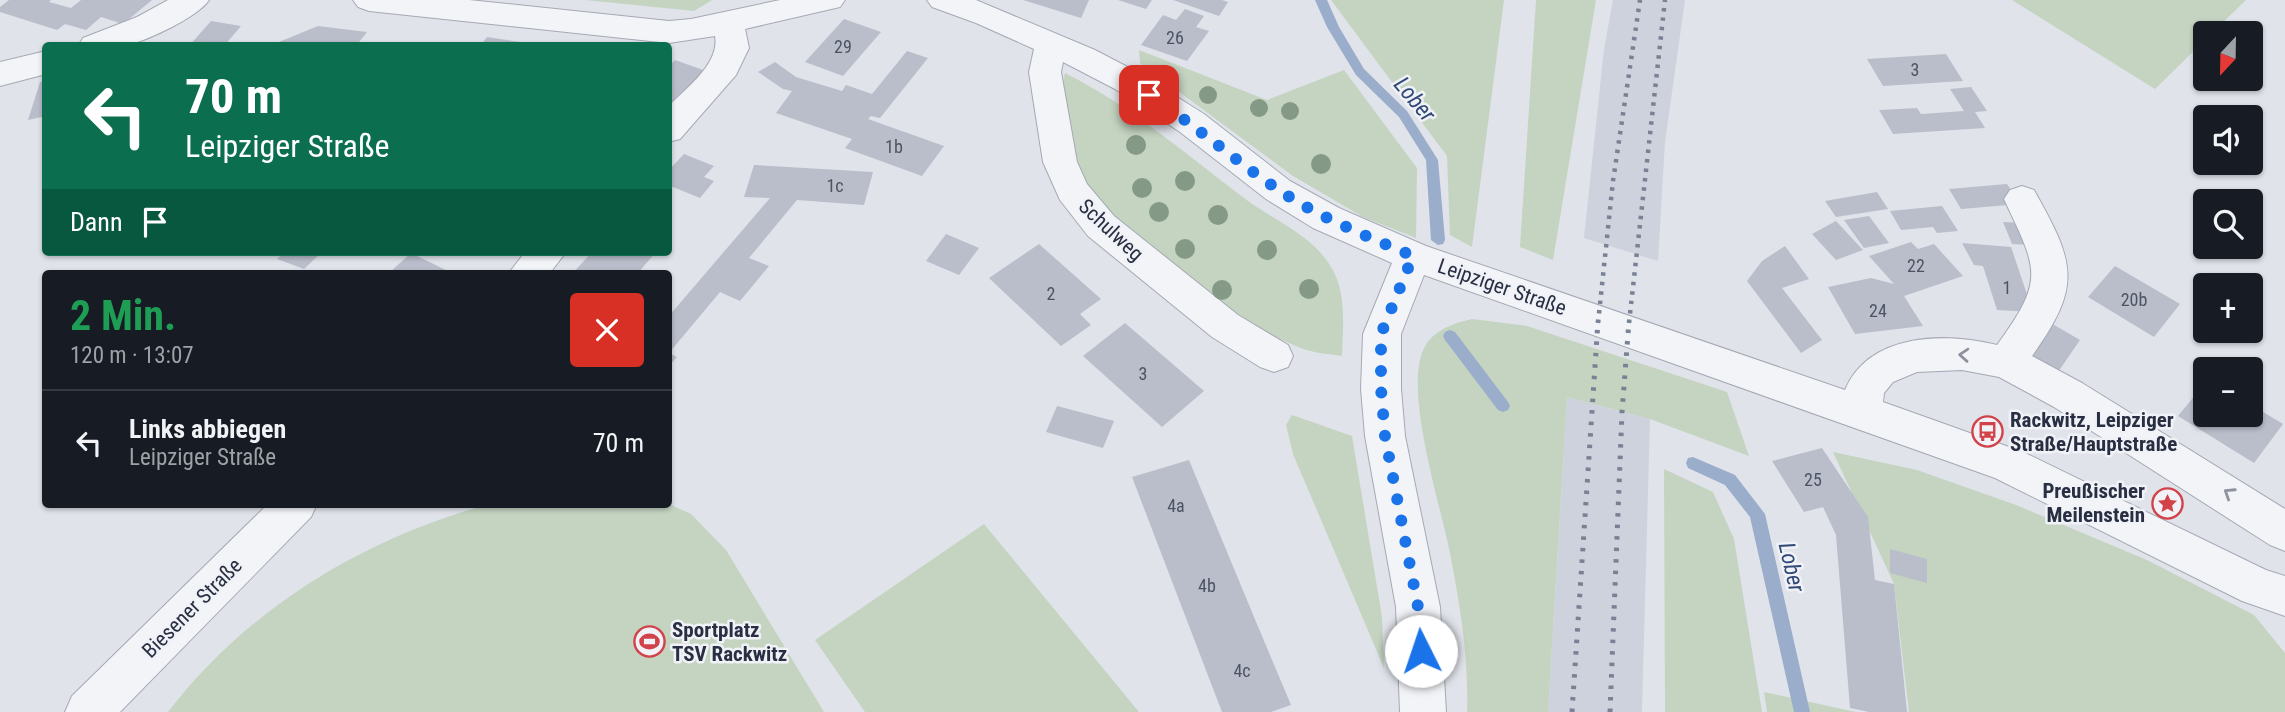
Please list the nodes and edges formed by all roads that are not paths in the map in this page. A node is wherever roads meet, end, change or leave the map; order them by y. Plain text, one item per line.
1 (193, 0) edge
2 (369, 0) edge
3 (829, 0) edge
4 (943, 0) edge
5 (776, 5) edge
6 (728, 22) junction
7 (104, 42) edge
8 (1051, 44) junction
9 (42, 63) edge
10 (0, 74) edge
11 (672, 126) edge
12 (2022, 199) dead end
13 (544, 256) edge
14 (1413, 256) junction
15 (530, 270) edge
16 (1274, 356) dead end
17 (2006, 363) junction
18 (1862, 411) junction
19 (292, 508) edge
20 (2285, 532) edge
21 (2285, 596) edge
22 (88, 712) edge
23 (1423, 712) edge

1 - 7 street
2 - 6 street
3 - 5 street
4 - 8 street, Leipziger Straße
5 - 6 street
6 - 11 street
8 - 14 street, Leipziger Straße
8 - 16 street, Schulweg
9 - 10 street
12 - 17 street
13 - 15 street
14 - 18 street, Leipziger Straße
14 - 23 street
17 -> 18 street
20 -> 17 street
18 - 21 street, Leipziger Straße
19 - 22 street, Biesener Straße

